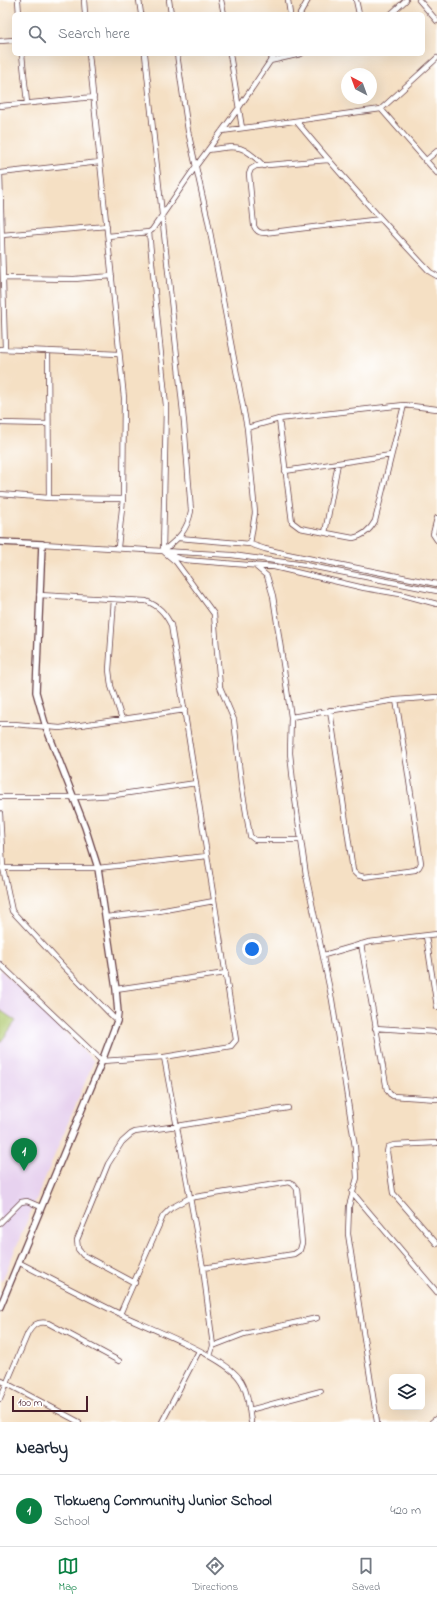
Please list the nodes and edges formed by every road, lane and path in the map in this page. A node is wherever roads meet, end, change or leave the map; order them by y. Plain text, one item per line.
1 (18, 0) edge
2 (84, 0) edge
3 (140, 0) edge
4 (169, 0) edge
5 (221, 0) edge
6 (288, 0) edge
7 (308, 0) edge
8 (356, 0) edge
9 (406, 0) edge
10 (419, 0) edge
11 (19, 12) edge
12 (85, 12) edge
13 (141, 12) edge
14 (171, 12) edge
15 (224, 12) edge
16 (290, 12) edge
17 (301, 12) edge
18 (359, 12) edge
19 (392, 12) edge
20 (437, 21) edge
21 (12, 40) edge
22 (0, 41) edge
23 (22, 56) edge
24 (91, 56) edge
25 (145, 56) edge
26 (177, 56) edge
27 (230, 56) edge
28 (274, 56) edge
29 (290, 56) edge
30 (437, 58) edge
31 (270, 61) junction
32 (94, 97) junction
33 (27, 103) junction
34 (0, 106) edge
35 (238, 109) junction
36 (380, 110) junction
37 (296, 121) junction
38 (242, 128) junction
39 (222, 131) junction
40 (208, 150) junction
41 (437, 151) edge
42 (328, 160) junction
43 (425, 161) junction
44 (100, 162) junction
45 (196, 166) junction
46 (264, 166) junction
47 (437, 173) edge
48 (161, 217) junction
49 (381, 219) junction
50 (107, 226) junction
51 (149, 232) junction
52 (2, 235) junction
53 (108, 236) junction
54 (112, 276) junction
55 (437, 276) edge
56 (4, 278) junction
57 (3, 349) edge
58 (48, 351) junction
59 (119, 354) junction
60 (404, 405) junction
61 (437, 409) edge
62 (279, 419) junction
63 (0, 423) edge
64 (48, 424) junction
65 (248, 428) junction
66 (391, 455) junction
67 (338, 463) junction
68 (285, 471) junction
69 (0, 494) edge
70 (49, 498) junction
71 (123, 499) junction
72 (437, 518) edge
73 (325, 533) junction
74 (179, 538) junction
75 (437, 540) edge
76 (0, 542) edge
77 (42, 544) junction
78 (250, 544) junction
79 (118, 547) junction
80 (165, 551) junction
81 (254, 565) junction
82 (437, 584) edge
83 (437, 591) edge
84 (39, 595) junction
85 (114, 599) junction
86 (437, 604) edge
87 (437, 697) edge
88 (396, 700) junction
89 (185, 710) junction
90 (330, 710) junction
91 (291, 717) junction
92 (122, 719) junction
93 (0, 724) edge
94 (46, 727) junction
95 (196, 784) junction
96 (0, 796) edge
97 (74, 796) junction
98 (0, 814) edge
99 (301, 840) junction
100 (207, 856) junction
101 (2, 868) edge
102 (98, 868) junction
103 (214, 901) junction
104 (106, 917) junction
105 (437, 934) edge
106 (426, 936) junction
107 (361, 944) junction
108 (324, 955) junction
109 (0, 964) edge
110 (226, 973) junction
111 (116, 989) junction
112 (437, 1007) edge
113 (117, 1021) junction
114 (375, 1028) junction
115 (437, 1032) edge
116 (164, 1057) junction
117 (102, 1061) junction
118 (437, 1098) edge
119 (288, 1108) dead end
120 (177, 1126) junction
121 (437, 1143) edge
122 (352, 1192) junction
123 (189, 1198) junction
124 (41, 1207) junction
125 (0, 1223) edge
126 (437, 1244) edge
127 (18, 1262) junction
128 (203, 1268) junction
129 (135, 1283) junction
130 (0, 1290) edge
131 (437, 1292) edge
132 (6, 1293) junction
133 (0, 1307) edge
134 (120, 1314) junction
135 (317, 1318) dead end
136 (213, 1346) junction
137 (199, 1351) junction
138 (210, 1356) junction
139 (119, 1361) dead end
140 (0, 1380) edge
141 (6, 1383) junction
142 (321, 1391) dead end
143 (0, 1399) edge
144 (249, 1410) junction
145 (437, 1418) edge
146 (250, 1421) edge
147 (79, 1422) edge
148 (162, 1422) edge
149 (377, 1422) edge
150 (432, 1422) edge

1 - 11 street
2 - 12 street
3 - 13 street
4 - 14 street
5 - 15 street
6 - 16 street
7 - 17 street
8 - 18 street
9 - 19 street
10 - 20 street
21 - 22 street
23 - 33 street
24 - 32 street
25 - 48 street
26 - 45 street
27 - 35 street
28 - 31 street
29 - 31 street
30 - 36 street
31 - 35 street
32 - 33 street
32 - 44 street
33 - 34 street
35 - 38 street
35 - 39 street
36 - 37 street
36 - 43 street
37 - 38 street
37 - 42 street
38 - 39 street
39 - 40 street
40 - 45 street
40 - 46 street
41 - 43 street
42 - 46 street
42 - 49 street
43 - 47 street
44 - 50 street
44 - 52 street
45 - 48 street
45 - 65 street
46 - 49 street
48 - 51 street
48 - 74 street
49 - 55 street
50 - 52 street
50 - 53 street
51 - 53 street
51 - 80 street
52 - 56 street
53 - 54 street
54 - 56 street
54 - 59 street
56 - 57 street
57 - 58 street
58 - 59 street
58 - 64 street
59 - 71 street
60 - 61 street
60 - 62 street
60 - 66 street
62 - 65 street
62 - 68 street
63 - 64 street
64 - 70 street
65 - 78 street
66 - 67 street
66 - 73 street
67 - 68 street
67 - 73 street
68 - 73 street
69 - 70 street
70 - 71 street
71 - 79 street
72 - 75 street
74 - 78 street
74 - 80 street
76 - 77 street
77 - 79 street
77 - 84 street
78 - 82 street
79 - 80 street
80 - 81 street
80 - 83 street
80 - 99 street
81 - 86 street
81 - 91 street
84 - 85 street
84 - 94 street
85 - 89 street
85 - 92 street
87 - 88 street
88 - 90 street
88 - 90 street
89 - 92 street
89 - 95 street
90 - 91 street
91 - 99 street
92 - 94 street
93 - 94 street
94 - 97 street
95 - 97 street
95 - 100 street
96 - 97 street
97 - 102 street
98 - 101 street
99 - 108 street
100 - 102 street
100 - 103 street
101 - 102 street
101 - 113 street
102 - 104 street
103 - 104 street
103 - 110 street
104 - 111 street
105 - 106 street
106 - 107 street
106 - 112 street
107 - 108 street
107 - 114 street
108 - 122 street
109 - 117 street
110 - 111 street
110 - 116 street
111 - 113 street
113 - 117 street
114 - 115 street
114 - 118 street
116 - 117 street
116 - 120 street
117 - 124 street
119 - 120 street
120 - 123 street
120 - 129 street
121 - 126 street
122 - 131 street
122 - 149 street
123 - 128 street
123 - 128 street
123 - 129 street
124 - 125 street
124 - 127 street
127 - 132 street
127 - 134 street
128 - 136 street
129 - 134 street
130 - 132 street
132 - 133 street
134 - 137 street
135 - 136 street
136 - 138 street
137 - 138 street
137 - 148 street
138 - 144 street
139 - 141 street
140 - 141 street
141 - 143 street
141 - 147 street
142 - 144 street
144 - 146 street
145 - 150 street

